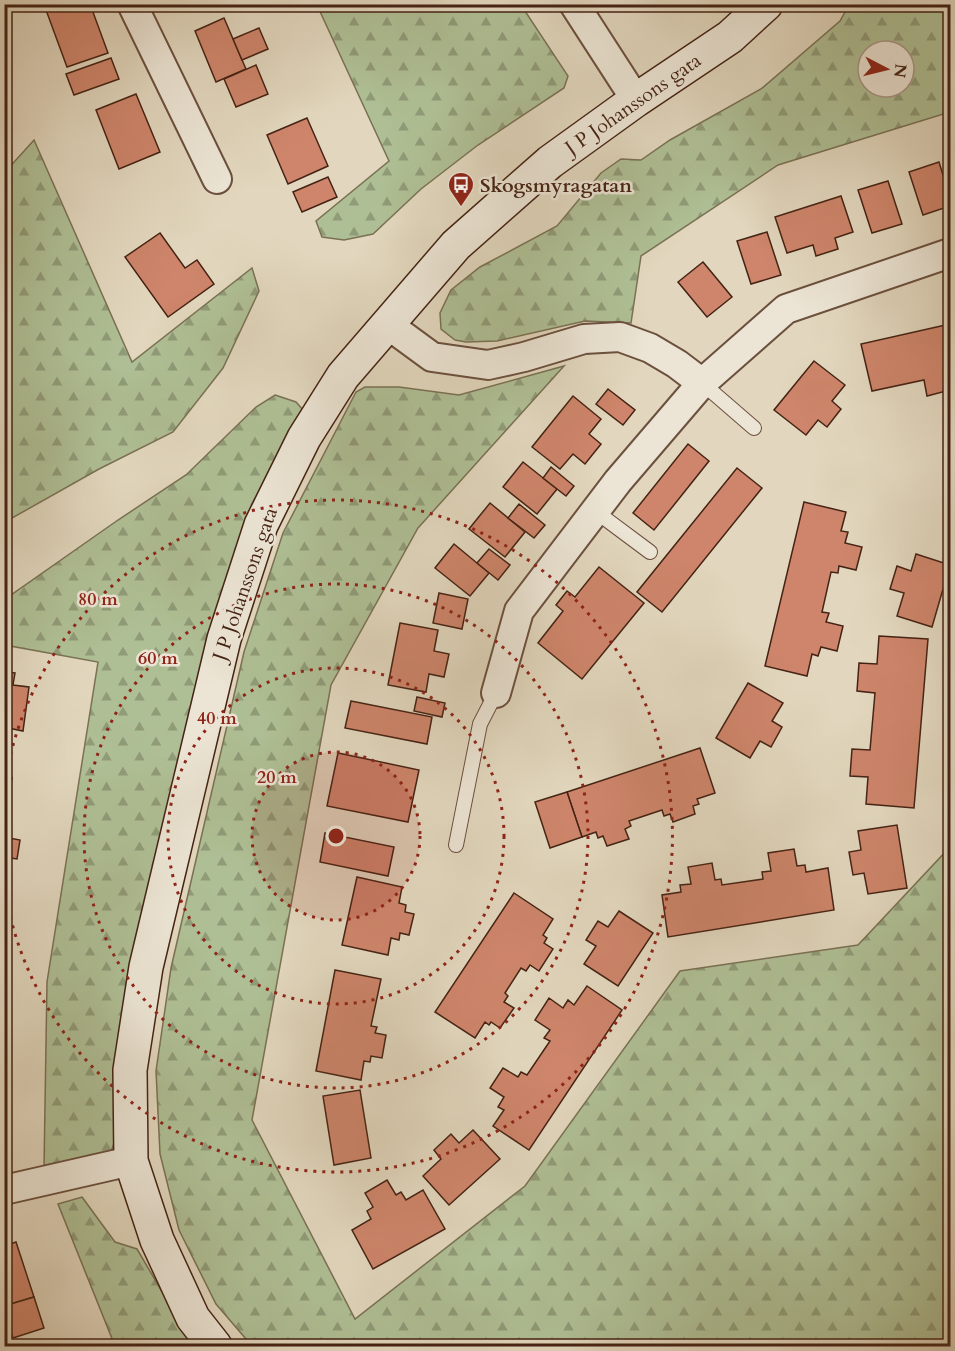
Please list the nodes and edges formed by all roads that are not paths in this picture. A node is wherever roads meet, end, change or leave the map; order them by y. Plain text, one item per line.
1 (132, 4) edge
2 (573, 4) edge
3 (766, 4) edge
4 (636, 100) junction
5 (217, 179) dead end
6 (951, 253) edge
7 (387, 324) junction
8 (702, 383) junction
9 (754, 428) dead end
10 (595, 511) junction
11 (650, 552) dead end
12 (496, 693) joint
13 (456, 844) dead end
14 (131, 1161) junction
15 (4, 1190) edge
16 (216, 1347) edge

1 - 5 street
2 - 4 street
3 - 4 street, J P Johanssons gata
4 - 7 street, J P Johanssons gata
6 - 8 street
7 - 8 street
7 - 14 street, J P Johanssons gata
8 - 9 lane
8 - 10 street
10 - 11 lane
10 - 12 street
12 - 13 lane
14 - 15 street
14 - 16 street, J P Johanssons gata

